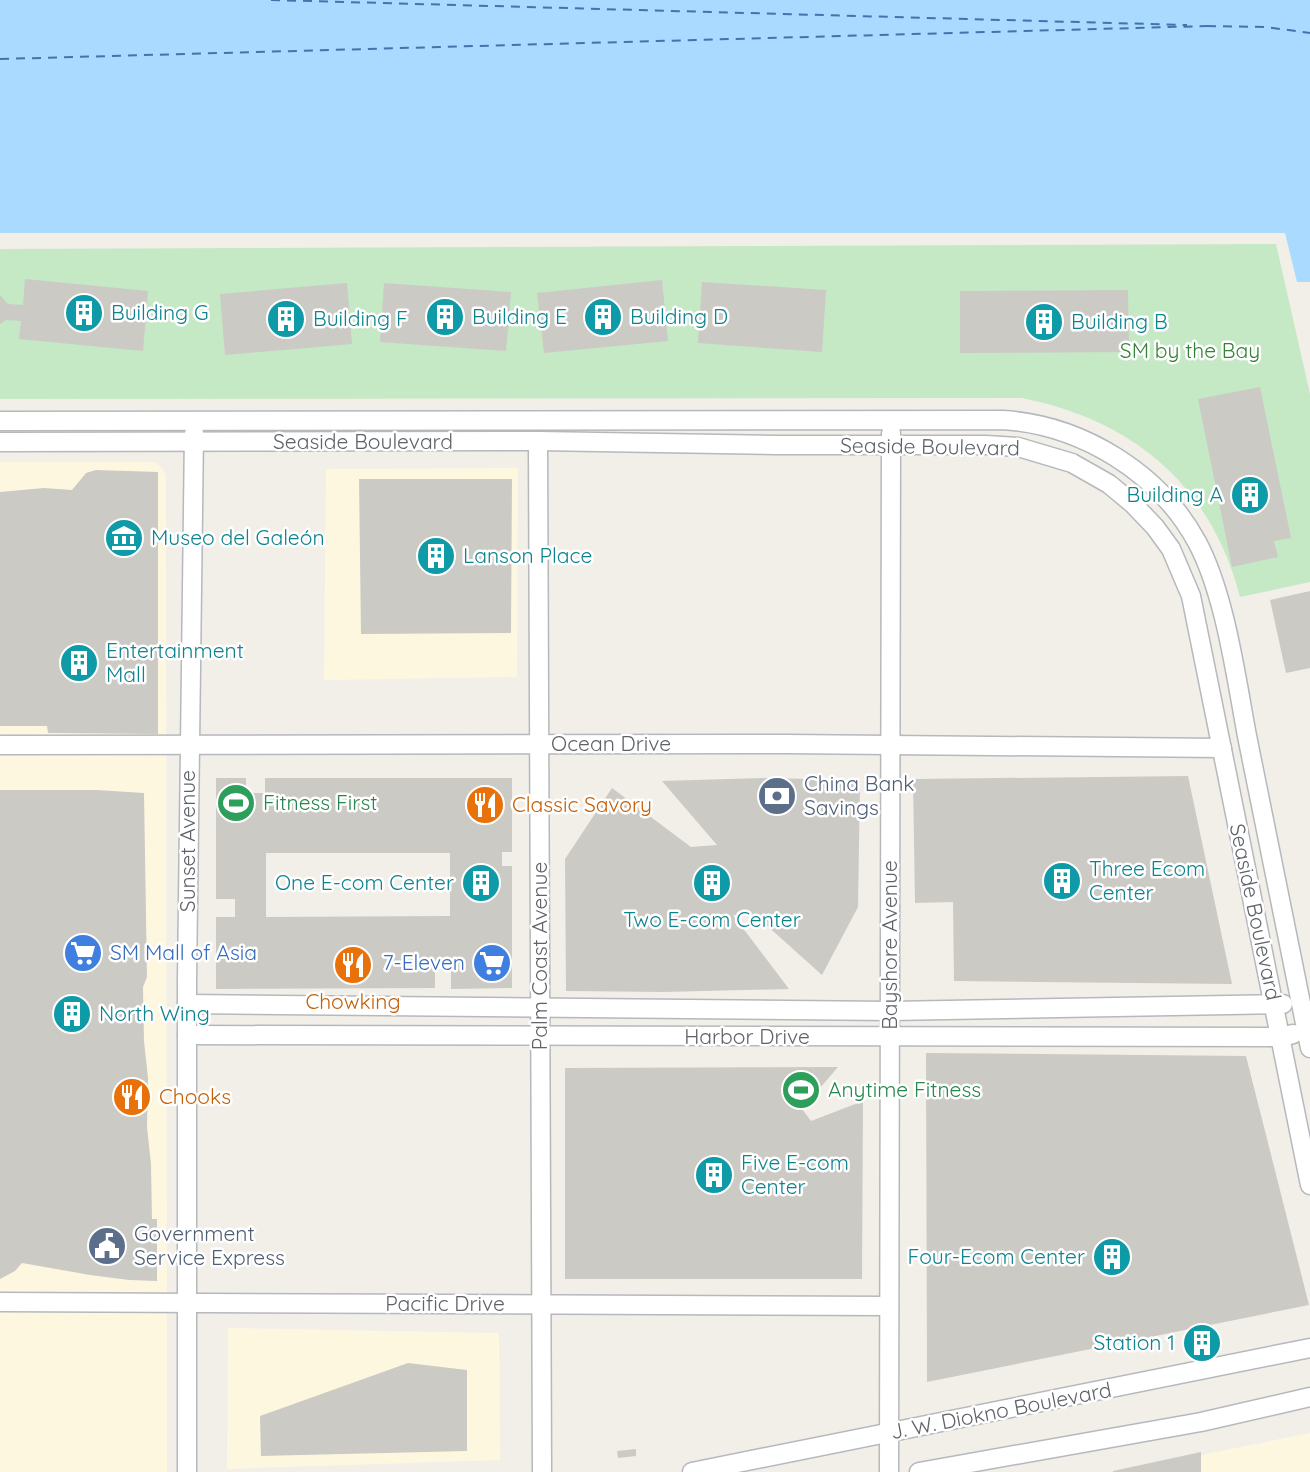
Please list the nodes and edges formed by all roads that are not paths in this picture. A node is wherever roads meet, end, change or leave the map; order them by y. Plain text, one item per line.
1 (891, 419) junction
2 (194, 420) junction
3 (0, 421) edge
4 (538, 441) junction
5 (0, 442) edge
6 (194, 443) junction
7 (891, 444) junction
8 (189, 744) junction
9 (539, 744) junction
10 (0, 745) edge
11 (890, 747) junction
12 (1222, 748) junction
13 (1300, 1001) junction
14 (187, 1004) junction
15 (1274, 1005) junction
16 (541, 1009) junction
17 (890, 1011) junction
18 (187, 1035) junction
19 (541, 1036) junction
20 (1281, 1037) junction
21 (890, 1038) junction
22 (1308, 1040) edge
23 (1310, 1185) edge
24 (0, 1302) edge
25 (186, 1303) junction
26 (542, 1304) junction
27 (889, 1306) junction
28 (1310, 1348) edge
29 (1310, 1397) edge
30 (889, 1433) junction
31 (187, 1472) edge
32 (542, 1472) edge
33 (692, 1472) edge
34 (889, 1472) edge
35 (919, 1472) edge

1 - 2 street, Seaside Boulevard
1 - 7 street, Bayshore Avenue
1 - 13 street, Seaside Boulevard
2 - 3 street, Seaside Boulevard
2 - 6 street, Sunset Avenue
4 - 6 street, Seaside Boulevard
4 - 7 street, Seaside Boulevard
4 - 9 street, Palm Coast Avenue
5 - 6 street, Seaside Boulevard
6 - 8 street, Sunset Avenue
7 - 11 street, Bayshore Avenue
7 - 12 street, Seaside Boulevard
8 - 9 street, Ocean Drive
8 - 10 street, Ocean Drive
8 - 14 street, Sunset Avenue
9 - 11 street, Ocean Drive
9 - 16 street, Palm Coast Avenue
11 - 12 street, Ocean Drive
11 - 17 street, Bayshore Avenue
12 - 15 street, Seaside Boulevard
13 - 15 street, Harbor Drive
13 - 22 street, Seaside Boulevard
14 - 16 street, Harbor Drive
14 - 18 street, Sunset Avenue
15 - 17 street, Harbor Drive
15 - 20 street, Seaside Boulevard
16 - 17 street, Harbor Drive
16 - 19 street, Palm Coast Avenue
17 - 21 street, Bayshore Avenue
18 - 19 street, Harbor Drive
18 - 25 street, Sunset Avenue
19 - 21 street, Harbor Drive
19 - 26 street, Palm Coast Avenue
20 - 21 street, Harbor Drive
20 - 22 street, Harbor Drive
20 - 23 street, Seaside Boulevard
21 - 27 street, Bayshore Avenue
24 - 25 street, Pacific Drive
25 - 26 street, Pacific Drive
25 - 31 street, Sunset Avenue
26 - 27 street, Pacific Drive
26 - 32 street, Palm Coast Avenue
27 - 30 street, Bayshore Avenue
28 - 30 street, J. W. Diokno Boulevard
29 - 35 street
30 - 33 street, J. W. Diokno Boulevard
30 - 34 street, Bayshore Avenue

